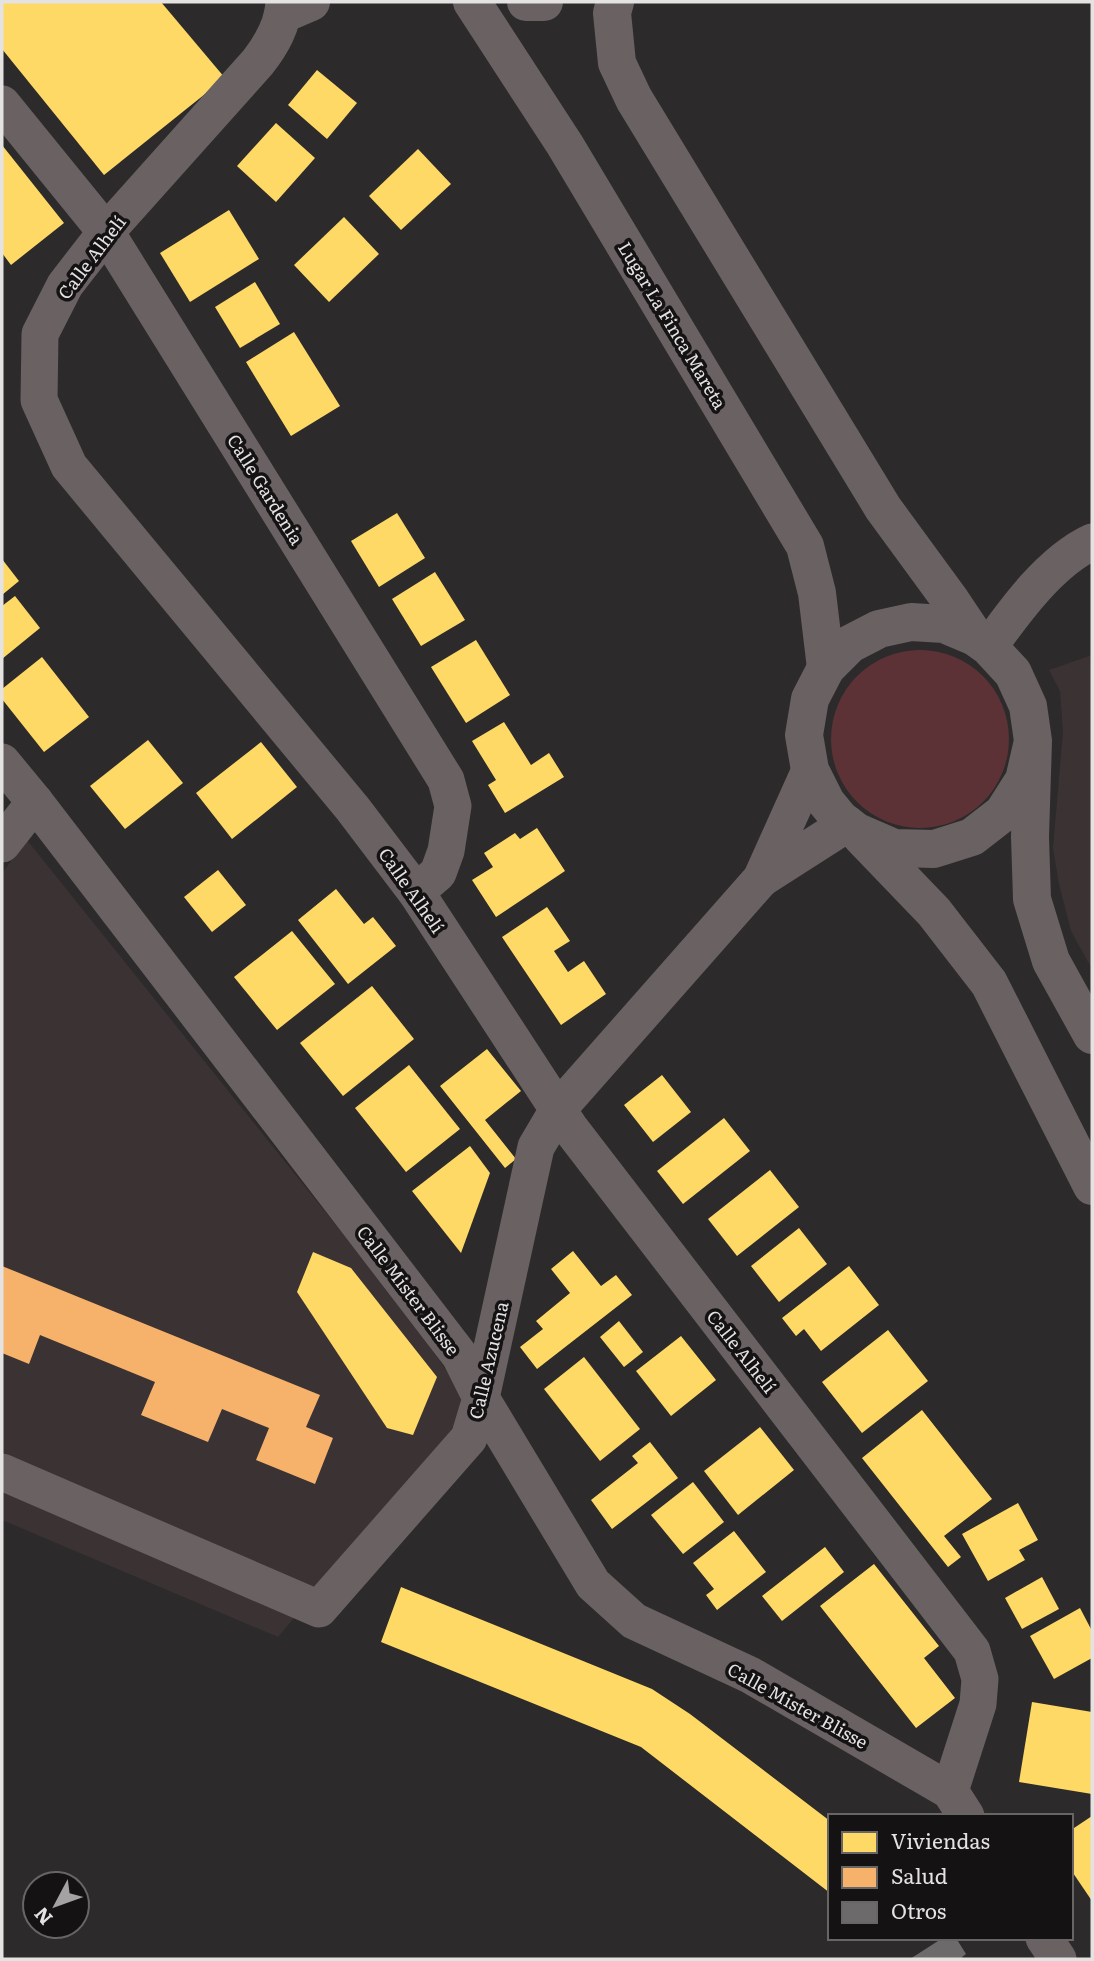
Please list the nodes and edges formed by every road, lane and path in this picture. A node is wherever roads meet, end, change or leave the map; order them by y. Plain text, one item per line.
1 (472, 2) edge
2 (526, 2) edge
3 (544, 2) edge
4 (615, 2) edge
5 (293, 6) edge
6 (2, 104) edge
7 (106, 232) junction
8 (1092, 542) edge
9 (982, 642) junction
10 (827, 668) junction
11 (1032, 741) junction
12 (2, 762) edge
13 (810, 770) junction
14 (35, 802) junction
15 (852, 828) junction
16 (2, 844) edge
17 (761, 879) junction
18 (416, 892) junction
19 (1091, 1032) edge
20 (559, 1108) junction
21 (1092, 1186) edge
22 (481, 1398) junction
23 (2, 1472) edge
24 (958, 1803) edge
25 (1045, 1940) edge
26 (1058, 1959) edge

1 - 10 street, Lugar La Finca Mareta
2 - 3 street
4 - 9 street
5 - 7 street, Calle Alhelí
6 - 7 street, Calle Gardenia
7 - 18 street, Calle Gardenia
7 - 18 street, Calle Alhelí
8 - 9 street
9 - 10 street
9 - 11 street
10 - 13 street
11 - 15 street
11 - 19 street
12 - 14 street, Calle Mister Blisse
13 - 15 street
13 - 17 street, Calle Azucena
14 - 16 street
14 - 22 street, Calle Mister Blisse
15 - 17 street, Calle Azucena
15 - 21 street
17 - 20 street, Calle Azucena
18 - 20 street, Calle Alhelí
20 - 22 street, Calle Azucena
20 - 24 street, Calle Alhelí
22 - 23 street, Calle Azucena
22 - 24 street, Calle Mister Blisse
25 - 26 street

